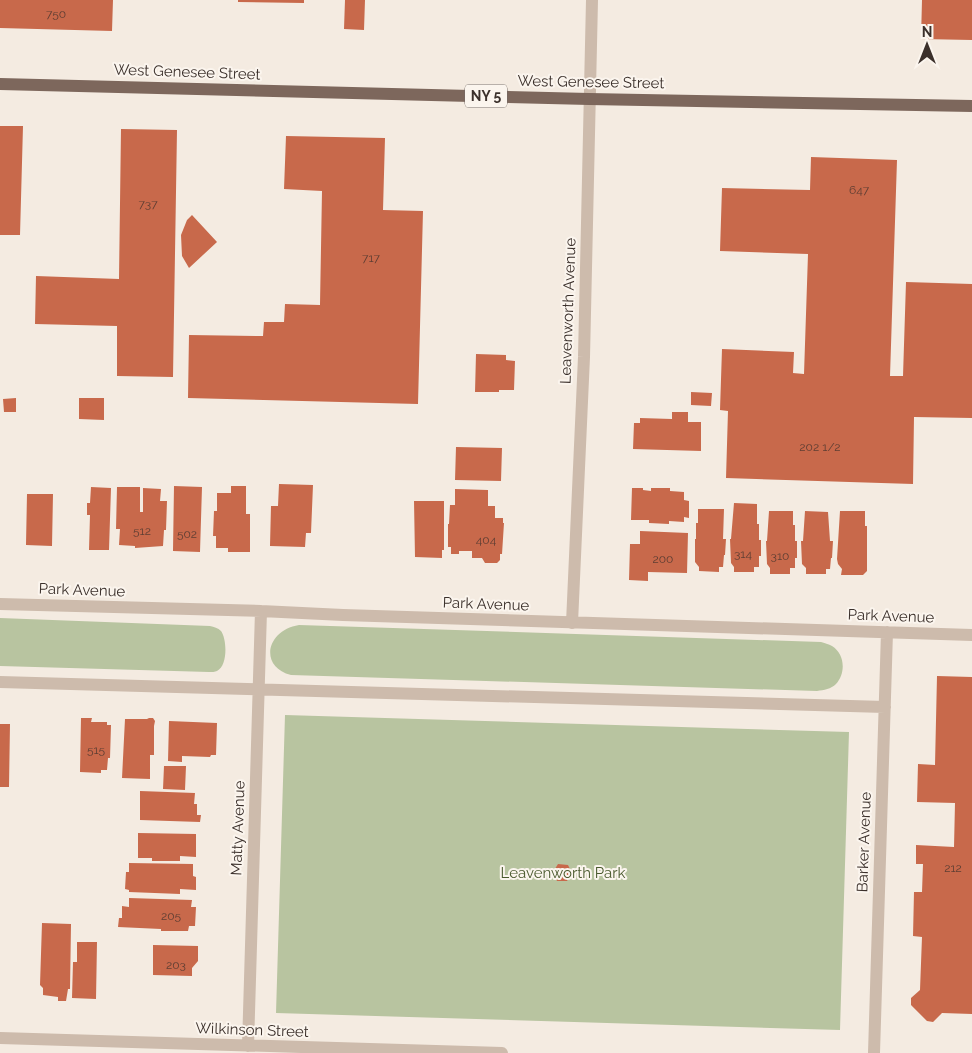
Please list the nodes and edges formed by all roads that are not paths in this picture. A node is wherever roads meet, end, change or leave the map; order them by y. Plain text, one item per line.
1 (592, 0) edge
2 (0, 84) edge
3 (589, 99) junction
4 (972, 106) edge
5 (0, 604) edge
6 (261, 611) junction
7 (572, 623) junction
8 (887, 632) junction
9 (972, 635) edge
10 (0, 682) edge
11 (258, 690) junction
12 (884, 707) junction
13 (0, 1038) edge
14 (248, 1046) junction
15 (502, 1053) edge
16 (874, 1053) edge

1 - 3 street, Leavenworth Avenue
2 - 3 main road, West Genesee Street / NY 5
3 - 4 main road, West Genesee Street / NY 5
3 - 7 street, Leavenworth Avenue
5 - 6 street, Park Avenue
6 - 7 street, Park Avenue
6 - 11 street, Matty Avenue
7 - 8 street, Park Avenue
8 - 9 street, Park Avenue
8 - 12 street, Barker Avenue
10 - 11 street
11 - 12 street
11 - 14 street, Matty Avenue
12 - 16 street, Barker Avenue
13 - 14 street, Wilkinson Street
14 - 15 street, Wilkinson Street

